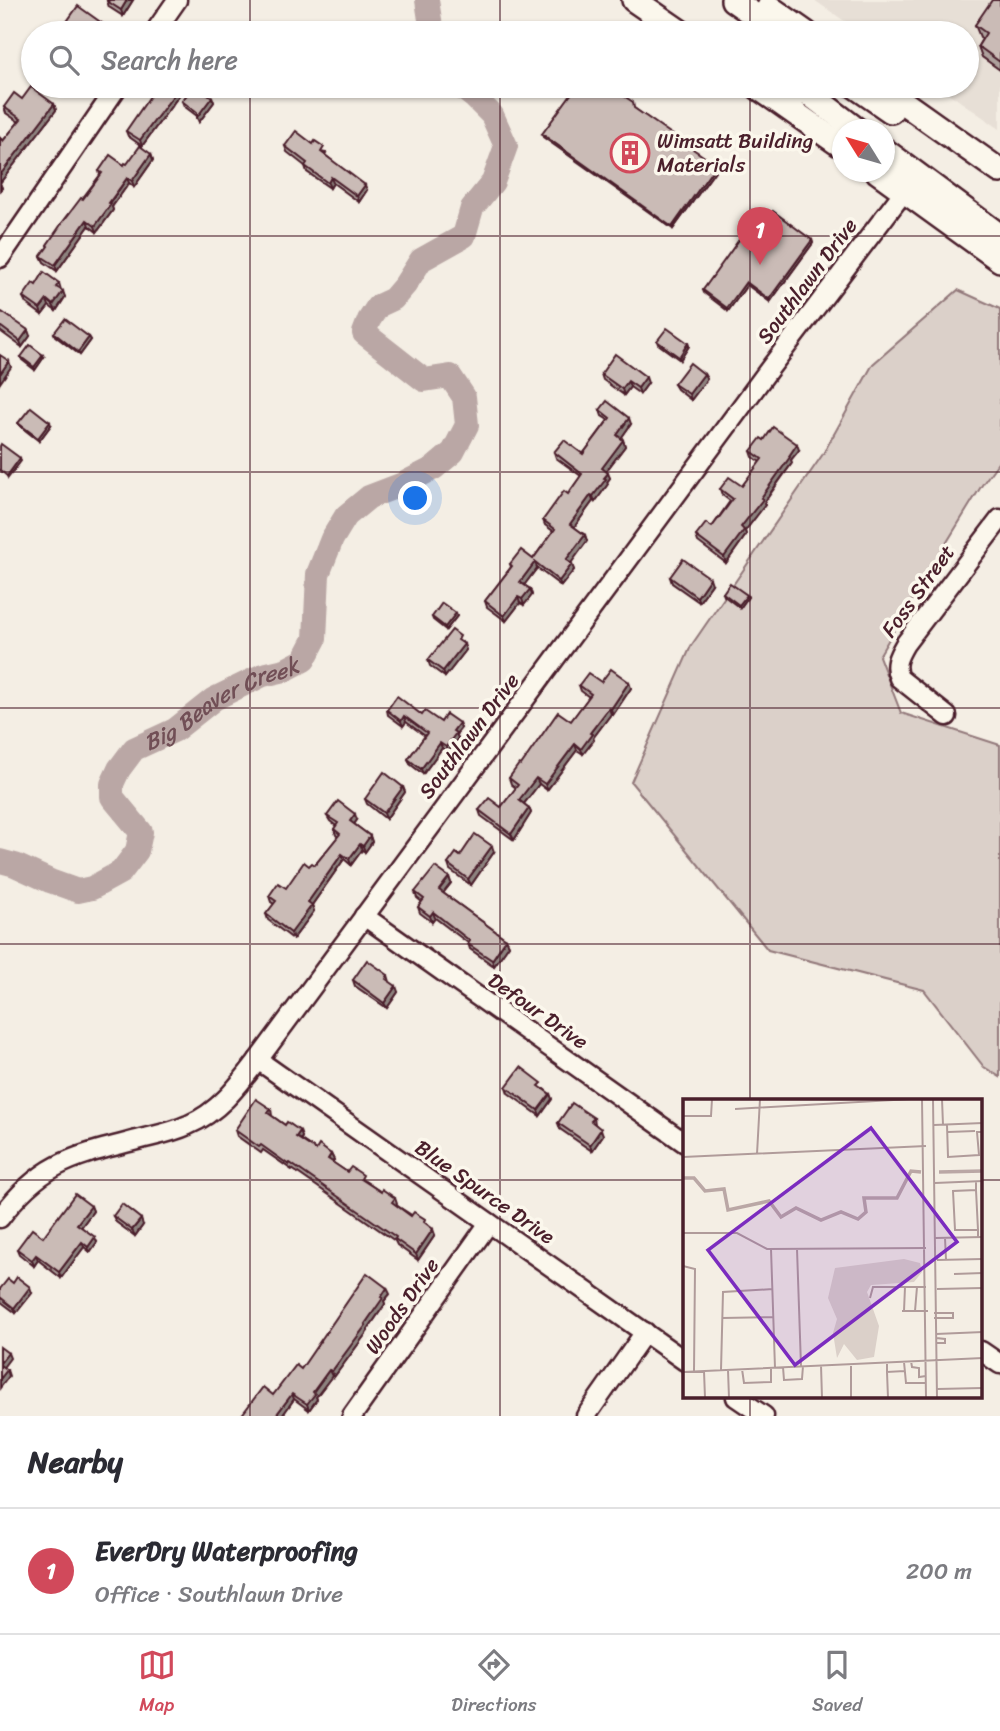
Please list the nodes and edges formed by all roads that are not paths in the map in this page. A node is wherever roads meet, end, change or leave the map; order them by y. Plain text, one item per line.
1 (177, 0) edge
2 (733, 0) edge
3 (760, 0) edge
4 (636, 1) edge
5 (162, 21) edge
6 (665, 21) edge
7 (763, 21) edge
8 (790, 21) edge
9 (110, 98) edge
10 (774, 98) edge
11 (814, 98) edge
12 (872, 98) edge
13 (897, 98) edge
14 (842, 119) edge
15 (832, 139) edge
16 (974, 152) junction
17 (895, 158) edge
18 (1000, 171) edge
19 (893, 182) edge
20 (905, 190) junction
21 (1000, 236) edge
22 (0, 258) edge
23 (1000, 260) edge
24 (1000, 519) edge
25 (947, 716) dead end
26 (364, 916) junction
27 (258, 1060) junction
28 (683, 1142) edge
29 (0, 1218) edge
30 (489, 1223) junction
31 (645, 1332) junction
32 (982, 1352) edge
33 (683, 1360) edge
34 (1000, 1364) edge
35 (737, 1398) edge
36 (352, 1416) edge
37 (586, 1416) edge
38 (764, 1416) edge

1 - 5 street
2 - 7 main road
3 - 8 main road
4 - 6 main road
9 - 22 street
10 - 15 main road
11 - 14 main road
12 - 16 main road
13 - 16 main road
16 - 18 main road
17 - 21 main road
19 - 20 main road
20 - 23 main road
20 - 26 street, Southlawn Drive
24 - 25 street, Foss Street
26 - 27 street, Southlawn Drive
26 - 28 street, Defour Drive
27 - 29 street, Southlawn Drive
27 - 30 street, Blue Spurce Drive
30 - 31 street, Blue Spurce Drive
30 - 36 street, Woods Drive
31 - 33 street, Blue Spurce Drive
31 - 37 street
32 - 34 street
35 - 38 street

